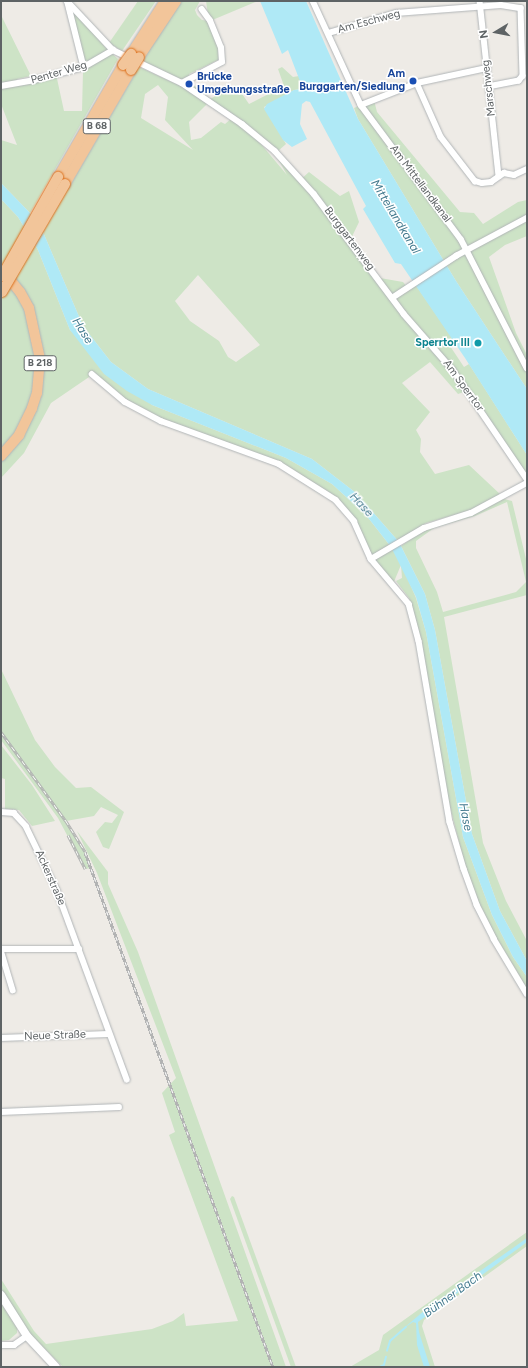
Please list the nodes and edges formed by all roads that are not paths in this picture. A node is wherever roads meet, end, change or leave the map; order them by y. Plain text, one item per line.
1 (67, 1) edge
2 (165, 1) edge
3 (176, 1) edge
4 (313, 1) edge
5 (480, 4) edge
6 (202, 10) dead end
7 (329, 33) junction
8 (113, 50) junction
9 (135, 55) junction
10 (84, 67) junction
11 (487, 68) junction
12 (182, 83) junction
13 (417, 83) junction
14 (1, 86) edge
15 (489, 87) junction
16 (361, 105) junction
17 (527, 169) edge
18 (499, 176) junction
19 (61, 181) junction
20 (527, 218) edge
21 (467, 250) junction
22 (1, 269) edge
23 (1, 278) edge
24 (2, 293) edge
25 (392, 298) junction
26 (527, 368) edge
27 (92, 374) dead end
28 (1, 456) edge
29 (527, 479) edge
30 (527, 483) edge
31 (371, 559) junction
32 (1, 812) edge
33 (80, 948) junction
34 (1, 950) edge
35 (14, 990) dead end
36 (527, 994) edge
37 (108, 1034) junction
38 (1, 1038) edge
39 (127, 1079) dead end
40 (119, 1107) dead end
41 (1, 1112) edge
42 (1, 1295) edge
43 (27, 1336) junction
44 (1, 1345) edge
45 (56, 1367) edge

1 - 8 street, Burggartenweg
1 - 10 street
2 - 9 highway, B 68
3 - 9 highway, B 68
4 - 7 street, Am Mittellandkanal
5 - 7 street, Am Eschweg
5 - 11 street, Marschweg
5 - 15 street, Am Eschweg
6 - 12 street
7 - 16 street, Am Mittellandkanal
8 - 10 street, Penter Weg
8 - 12 street, Burggartenweg
9 - 19 highway, B 68, bridge
10 - 14 street, Penter Weg
11 - 13 street
11 - 15 street, Marschweg
12 - 25 street, Burggartenweg
13 - 16 street
13 - 18 street
15 - 18 street, Marschweg
16 - 21 street, Am Mittellandkanal
17 - 18 street
19 - 23 highway, B 68, bridge
19 - 24 highway, B 68, bridge
20 - 21 street
21 - 25 street
21 - 26 street, Am Mittellandkanal
22 - 28 highway, B 218
25 - 29 street, Am Sperrtor
27 - 31 street
30 - 31 street
31 - 36 street
32 - 33 street, Ackerstraße
33 - 34 street
33 - 37 street, Ackerstraße
34 - 35 street
37 - 38 street, Neue Straße
37 - 39 street, Ackerstraße
40 - 41 street
42 - 43 main road
43 - 44 street
43 - 45 main road

